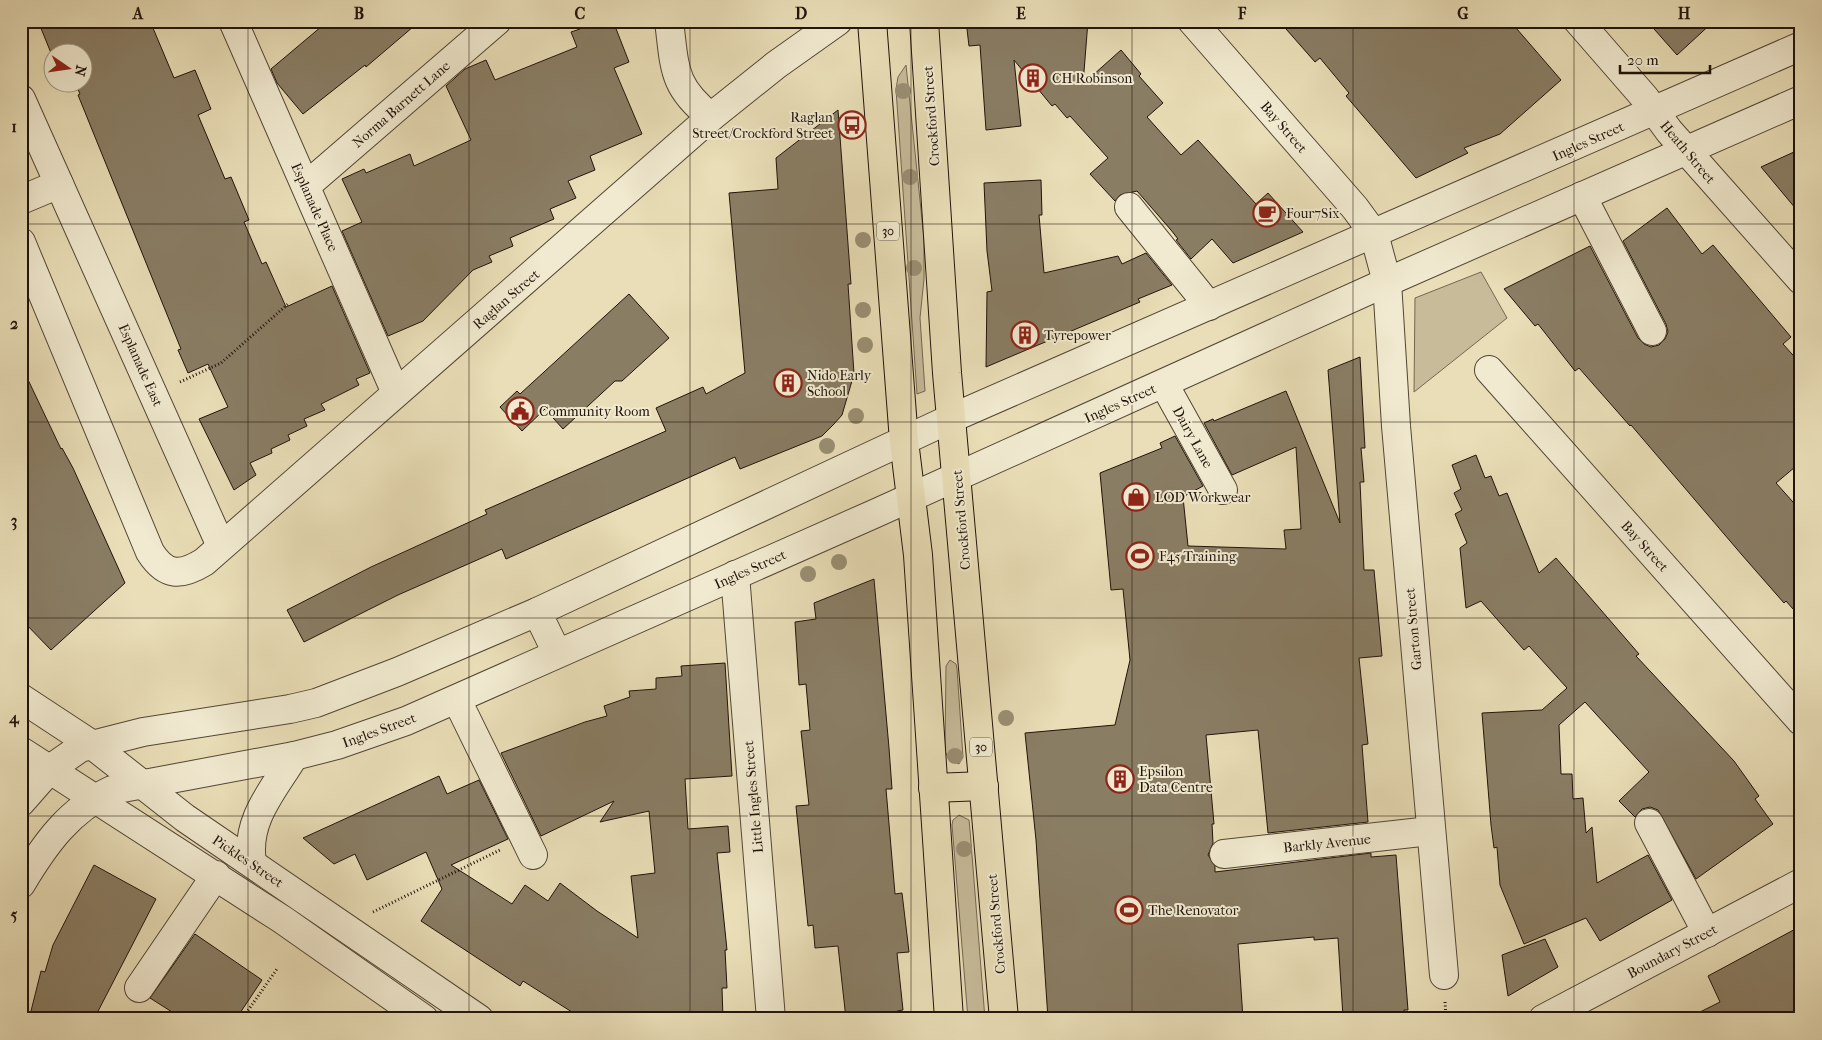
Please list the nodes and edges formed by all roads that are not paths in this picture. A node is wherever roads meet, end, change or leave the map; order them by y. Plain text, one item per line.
1 (497, 21) edge
2 (669, 21) edge
3 (838, 21) edge
4 (872, 21) edge
5 (924, 21) edge
6 (1192, 21) edge
7 (1578, 21) edge
8 (242, 26) edge
9 (1801, 46) edge
10 (21, 99) edge
11 (1801, 100) edge
12 (1655, 111) junction
13 (711, 117) junction
14 (1686, 150) junction
15 (59, 184) junction
16 (306, 186) junction
17 (1582, 196) junction
18 (21, 200) edge
19 (1129, 207) dead end
20 (1374, 234) junction
21 (21, 242) edge
22 (1796, 267) edge
23 (1387, 282) junction
24 (1209, 306) junction
25 (1652, 331) dead end
26 (1489, 370) dead end
27 (1164, 384) junction
28 (396, 393) junction
29 (952, 418) junction
30 (904, 441) junction
31 (957, 476) junction
32 (1223, 490) dead end
33 (912, 497) junction
34 (221, 546) junction
35 (735, 575) junction
36 (537, 612) junction
37 (557, 653) junction
38 (21, 698) edge
39 (457, 700) junction
40 (1801, 721) edge
41 (91, 744) junction
42 (21, 751) edge
43 (294, 756) junction
44 (50, 769) junction
45 (141, 784) junction
46 (984, 786) junction
47 (933, 788) junction
48 (95, 799) junction
49 (21, 802) edge
50 (1649, 823) dead end
51 (1430, 831) junction
52 (529, 847) road end
53 (1224, 854) dead end
54 (252, 862) junction
55 (216, 875) junction
56 (1801, 883) edge
57 (21, 884) edge
58 (1707, 933) junction
59 (1444, 975) dead end
60 (139, 988) dead end
61 (424, 1019) edge
62 (479, 1019) edge
63 (771, 1019) edge
64 (949, 1019) edge
65 (1004, 1019) edge
66 (1543, 1019) edge

1 - 16 street, Norma Barnett Lane
2 - 13 street
3 - 13 street, Raglan Street
4 - 30 main road, 30
5 - 29 main road, Crockford Street / 30
6 - 20 street, Bay Street
7 - 12 street, Heath Street
8 - 16 street, Esplanade Place
9 - 12 street, Ingles Street
10 - 15 street, Esplanade East
11 - 14 street, Ingles Street
12 - 14 street, Heath Street
12 - 20 street, Ingles Street
13 - 28 street, Raglan Street
14 - 17 street, Ingles Street
14 - 22 street, Heath Street
15 - 18 street
15 - 34 street, Esplanade East
16 - 28 street, Esplanade Place
17 - 23 street, Ingles Street
17 - 25 street
19 - 24 street
20 - 23 street
20 - 24 street, Ingles Street
21 - 34 street, Raglan Street
23 - 27 street, Ingles Street
23 - 51 street, Garton Street
24 - 29 street, Ingles Street
26 - 40 street, Bay Street
27 - 31 street, Ingles Street
27 - 32 street, Dairy Lane
28 - 34 street, Raglan Street
29 - 30 street, Ingles Street
29 - 31 main road, Crockford Street / 30
30 - 33 main road, 30
30 - 36 street, Ingles Street
31 - 33 street, Ingles Street
31 - 46 main road, Crockford Street / 30
33 - 35 street, Ingles Street
33 - 47 main road, 30
35 - 37 street, Ingles Street
35 - 63 street, Little Ingles Street
36 - 37 street
36 - 41 street, Ingles Street
37 - 39 street, Ingles Street
38 - 41 street, Pickles Street
39 - 43 street, Ingles Street
39 - 52 street
41 - 44 street, Ingles Street
41 - 45 street, Pickles Street
42 - 44 street
43 - 45 street, Ingles Street
43 - 54 street
44 - 48 street
44 - 49 street, Ingles Street
45 - 48 street, Ingles Street
45 - 54 street, Pickles Street
46 - 47 main road
46 - 65 main road, Crockford Street / 30
47 - 64 main road, 30
48 - 55 street
48 - 57 street, Ingles Street
50 - 58 street
51 - 53 street, Barkly Avenue
51 - 59 street, Garton Street
54 - 62 street, Pickles Street
55 - 60 street
55 - 61 street
56 - 58 street, Boundary Street
58 - 66 street, Boundary Street

